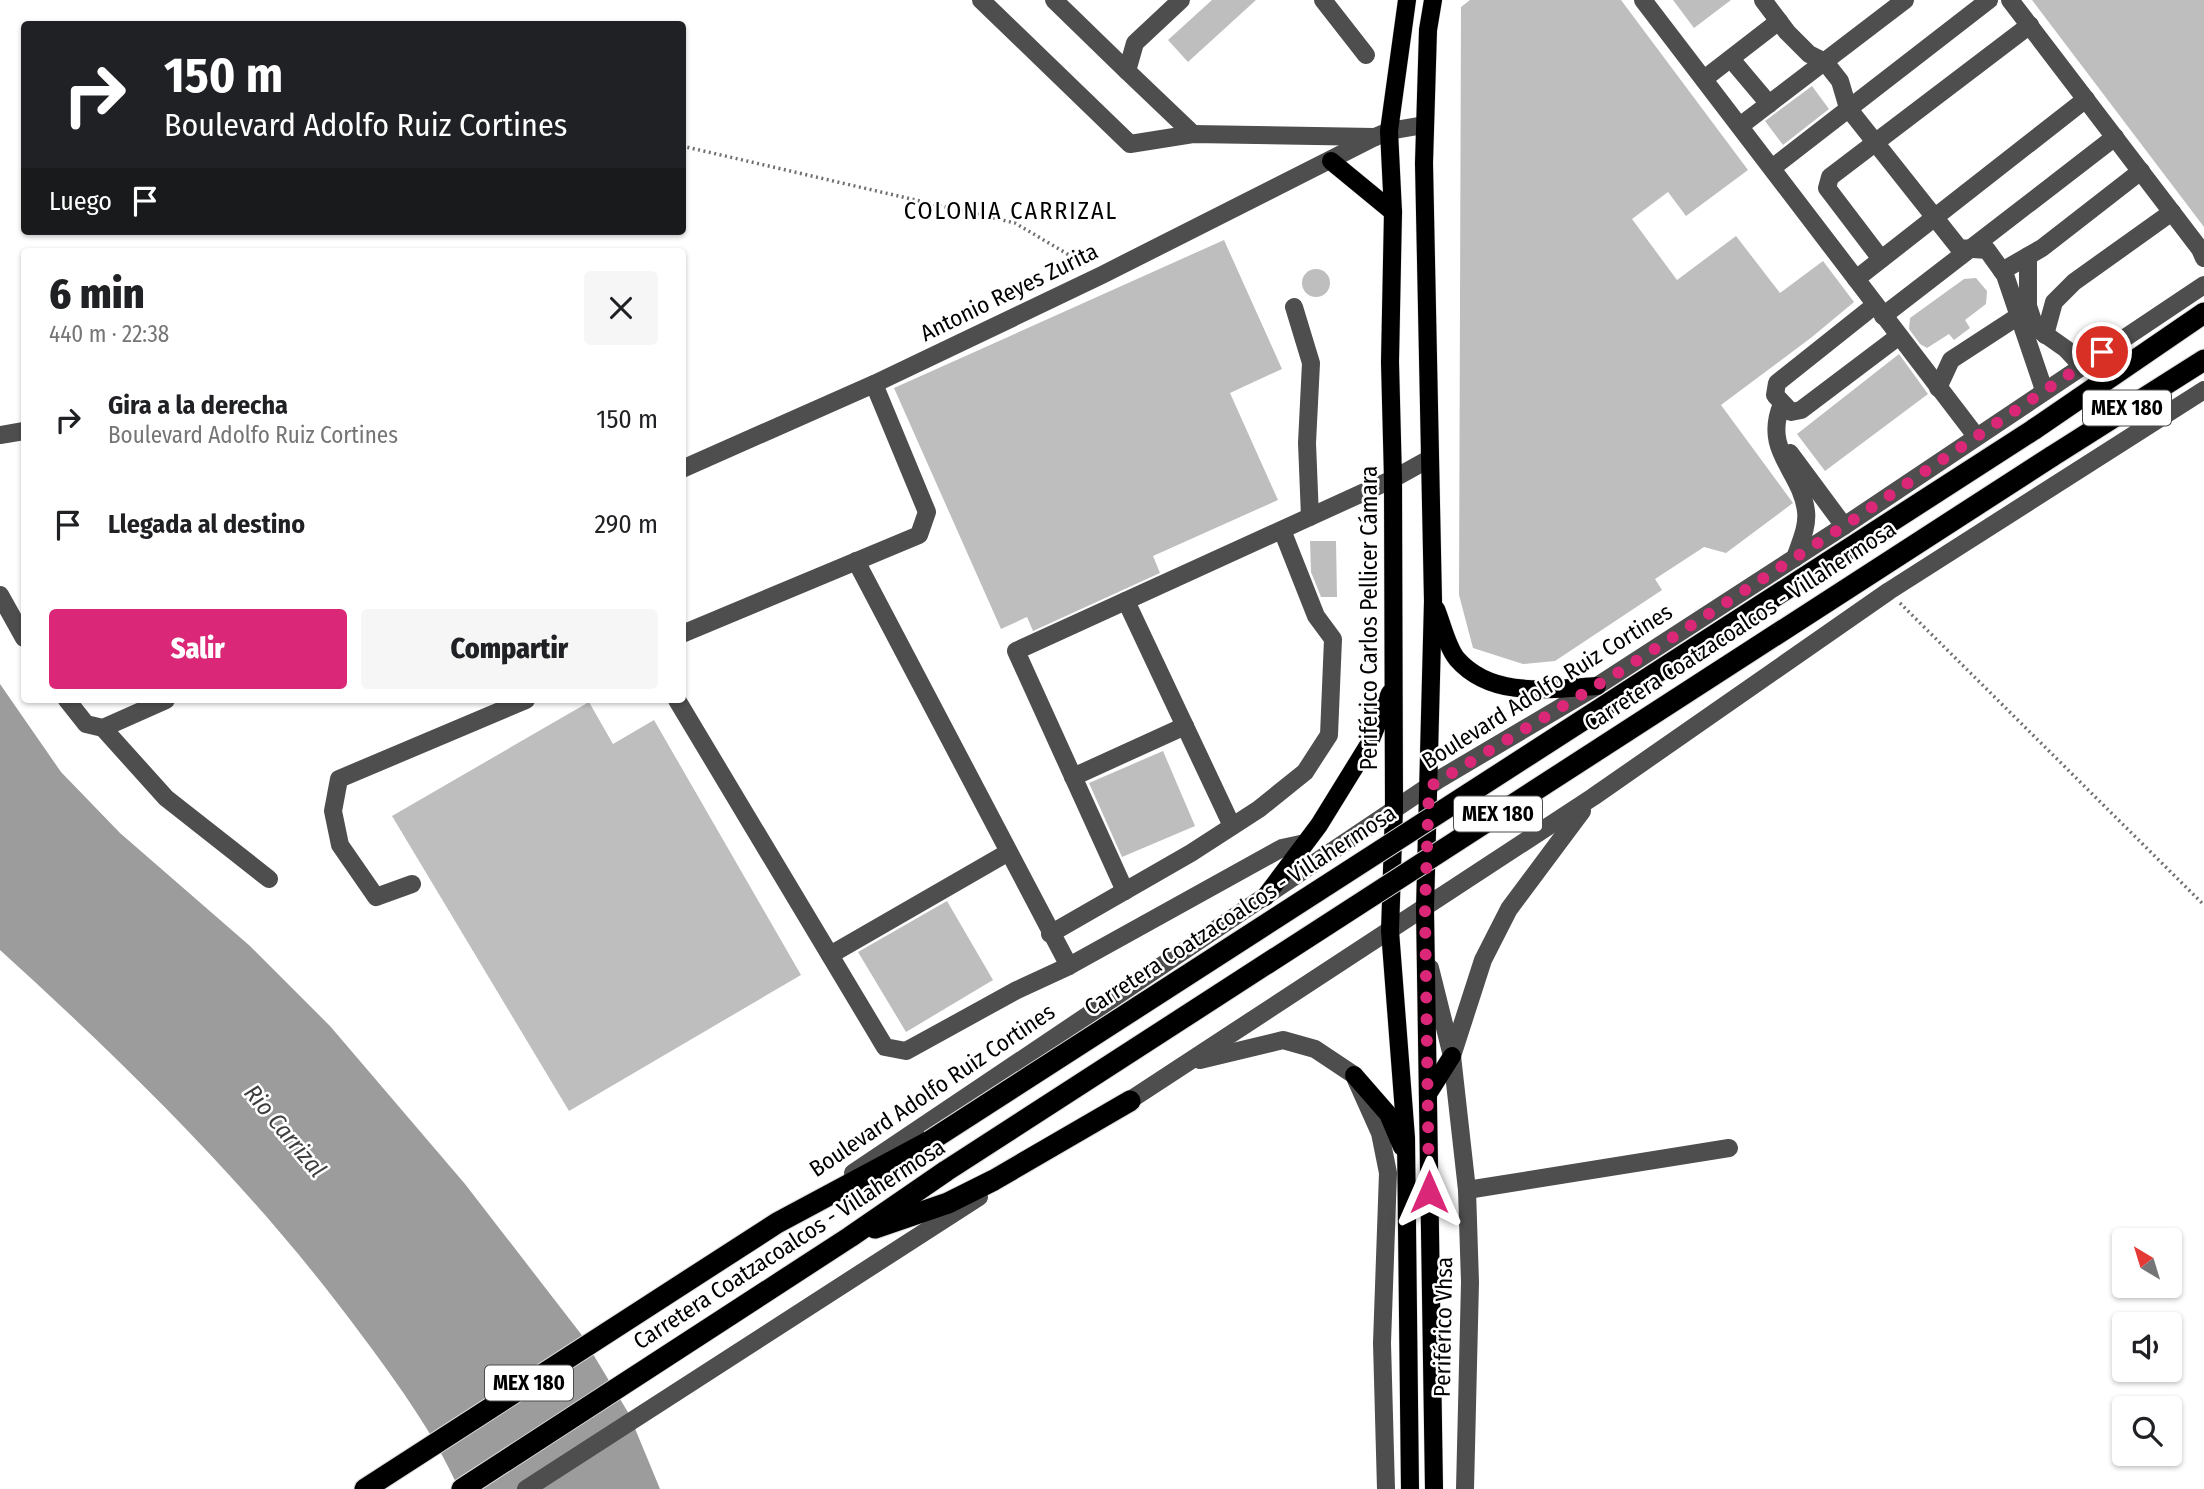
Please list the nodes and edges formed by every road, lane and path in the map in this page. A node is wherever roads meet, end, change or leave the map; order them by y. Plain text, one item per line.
1 (981, 0) edge
2 (1054, 0) edge
3 (1181, 0) edge
4 (1323, 0) edge
5 (1407, 0) edge
6 (1433, 0) edge
7 (1643, 0) edge
8 (1763, 0) edge
9 (1906, 0) edge
10 (1989, 0) edge
11 (2010, 0) edge
12 (1779, 21) junction
13 (2030, 25) junction
14 (1366, 55) dead end
15 (1731, 59) junction
16 (1825, 62) junction
17 (1127, 71) junction
18 (1704, 79) junction
19 (2086, 99) junction
20 (1769, 104) junction
21 (1848, 108) junction
22 (1424, 125) junction
23 (1740, 126) junction
24 (1193, 134) junction
25 (1382, 134) junction
26 (2115, 136) junction
27 (1875, 142) junction
28 (686, 147) edge
29 (1331, 161) junction
30 (1772, 168) junction
31 (2141, 171) junction
32 (1393, 212) junction
33 (2172, 212) junction
34 (1934, 217) junction
35 (1972, 249) junction
36 (2028, 256) junction
37 (2204, 258) edge
38 (1881, 259) junction
39 (2002, 271) junction
40 (1102, 275) junction
41 (1856, 279) junction
42 (2204, 285) edge
43 (1294, 307) dead end
44 (1879, 310) junction
45 (2204, 313) edge
46 (2017, 317) junction
47 (2045, 335) junction
48 (1899, 336) junction
49 (2204, 360) edge
50 (2082, 366) junction
51 (874, 383) junction
52 (1938, 388) junction
53 (2044, 390) junction
54 (2204, 390) edge
55 (1782, 404) junction
56 (21, 432) edge
57 (1775, 434) junction
58 (0, 435) edge
59 (1976, 436) junction
60 (1429, 459) junction
61 (686, 467) edge
62 (1394, 479) junction
63 (1310, 517) junction
64 (1844, 526) junction
65 (1282, 530) junction
66 (1795, 558) junction
67 (856, 561) junction
68 (1889, 592) junction
69 (0, 595) edge
70 (1126, 601) junction
71 (1433, 601) junction
72 (686, 632) edge
73 (21, 633) edge
74 (1394, 684) junction
75 (1597, 686) junction
76 (69, 703) edge
77 (159, 703) edge
78 (519, 703) edge
79 (679, 703) edge
80 (1185, 726) junction
81 (103, 728) junction
82 (1073, 777) junction
83 (1429, 787) junction
84 (1593, 797) junction
85 (1394, 809) junction
86 (1232, 826) junction
87 (1306, 842) junction
88 (1007, 853) junction
89 (269, 879) dead end
90 (412, 884) dead end
91 (1125, 891) junction
92 (1265, 897) junction
93 (2204, 905) edge
94 (1425, 909) junction
95 (1390, 930) junction
96 (1050, 934) junction
97 (830, 955) junction
98 (1427, 960) junction
99 (1069, 966) junction
100 (1452, 1056) junction
101 (1186, 1063) junction
102 (1354, 1075) junction
103 (1428, 1094) junction
104 (1130, 1101) junction
105 (1728, 1148) dead end
106 (1406, 1156) junction
107 (1467, 1190) junction
108 (777, 1223) junction
109 (850, 1237) junction
110 (365, 1489) edge
111 (462, 1489) edge
112 (526, 1489) edge
113 (1386, 1489) edge
114 (1410, 1489) edge
115 (1434, 1489) edge
116 (1465, 1489) edge

1 - 24 street
2 - 17 street
3 - 17 street
4 - 14 street
5 - 25 main road, Periférico Carlos Pellicer Cámara
6 - 22 main road
7 - 18 street
8 - 12 street
9 - 16 street
10 - 21 street
11 - 13 street
12 - 15 street
12 - 16 street
13 - 19 street
13 - 27 street
15 - 18 street
15 - 20 street
16 - 20 street
16 - 21 street
17 - 24 street
18 - 23 street
19 - 26 street
19 - 34 street
20 - 23 street
21 - 27 street
21 - 30 street
22 - 25 street
22 - 60 main road
23 - 30 street
24 - 25 street
25 - 29 street, Antonio Reyes Zurita
25 - 32 main road, Periférico Carlos Pellicer Cámara
26 - 31 street
26 - 35 street
27 - 34 street
27 - 38 street
28 - 40 path
29 - 32 main road
29 - 40 street, Antonio Reyes Zurita
30 - 41 street
31 - 33 street
31 - 36 street
32 - 62 main road, Periférico Carlos Pellicer Cámara
33 - 37 street
33 - 47 street
34 - 35 street
34 - 38 street
35 - 39 street
35 - 44 street
36 - 39 street
36 - 47 street
38 - 41 street
39 - 46 street
40 - 51 street, Antonio Reyes Zurita
41 - 44 street
42 - 50 street, Boulevard Adolfo Ruiz Cortines
43 - 63 street
44 - 48 street
44 - 55 street
45 - 108 highway, Carretera Coatzacoalcos - Villahermosa / MEX 180, bridge
46 - 52 street
46 - 53 street
47 - 50 street
48 - 52 street
48 - 55 street
49 - 109 highway, Carretera Coatzacoalcos - Villahermosa / MEX 180, bridge
50 - 53 street, Boulevard Adolfo Ruiz Cortines
51 - 61 street, Antonio Reyes Zurita
51 - 67 street
52 - 59 street
53 - 59 street, Boulevard Adolfo Ruiz Cortines
54 - 68 street
55 - 57 street
56 - 58 street
57 - 64 street
57 - 66 street
59 - 64 street, Boulevard Adolfo Ruiz Cortines
60 - 62 street
60 - 71 main road
62 - 63 street
62 - 74 main road, Periférico Carlos Pellicer Cámara
63 - 65 street
64 - 66 street, Boulevard Adolfo Ruiz Cortines
65 - 70 street
65 - 86 street
66 - 75 street, Boulevard Adolfo Ruiz Cortines
67 - 72 street
67 - 88 street
68 - 84 street
68 - 93 path
69 - 73 street
70 - 80 street
70 - 82 street
71 - 75 main road
71 - 83 main road
74 - 85 main road, Periférico Carlos Pellicer Cámara
74 - 87 main road
75 - 83 street, Boulevard Adolfo Ruiz Cortines
76 - 81 street
77 - 81 street
78 - 90 street
79 - 97 street
80 - 82 street
80 - 86 street
81 - 89 street
82 - 91 street
83 - 85 street, Boulevard Adolfo Ruiz Cortines
83 - 94 main road
84 - 94 street
84 - 100 street
85 - 92 street, Boulevard Adolfo Ruiz Cortines
85 - 95 main road, Periférico Carlos Pellicer Cámara
86 - 91 street
87 - 92 main road
87 - 99 street
88 - 96 street
88 - 97 street
91 - 96 street
92 - 108 street, Boulevard Adolfo Ruiz Cortines
94 - 95 street
94 - 98 main road
95 - 101 street
95 - 106 main road, Periférico Carlos Pellicer Cámara
96 - 99 street
97 - 99 street
98 - 100 street, Periférico Vhsa
98 - 103 main road
100 - 103 main road
100 - 107 street, Periférico Vhsa
101 - 102 street
101 - 104 street
102 - 106 main road
102 - 113 street
103 - 115 main road
104 - 109 highway
104 - 112 street
105 - 107 street
106 - 114 main road, Periférico Carlos Pellicer Cámara
107 - 116 street, Periférico Vhsa
108 - 110 highway, Carretera Coatzacoalcos - Villahermosa / MEX 180
109 - 111 highway, Carretera Coatzacoalcos - Villahermosa / MEX 180

